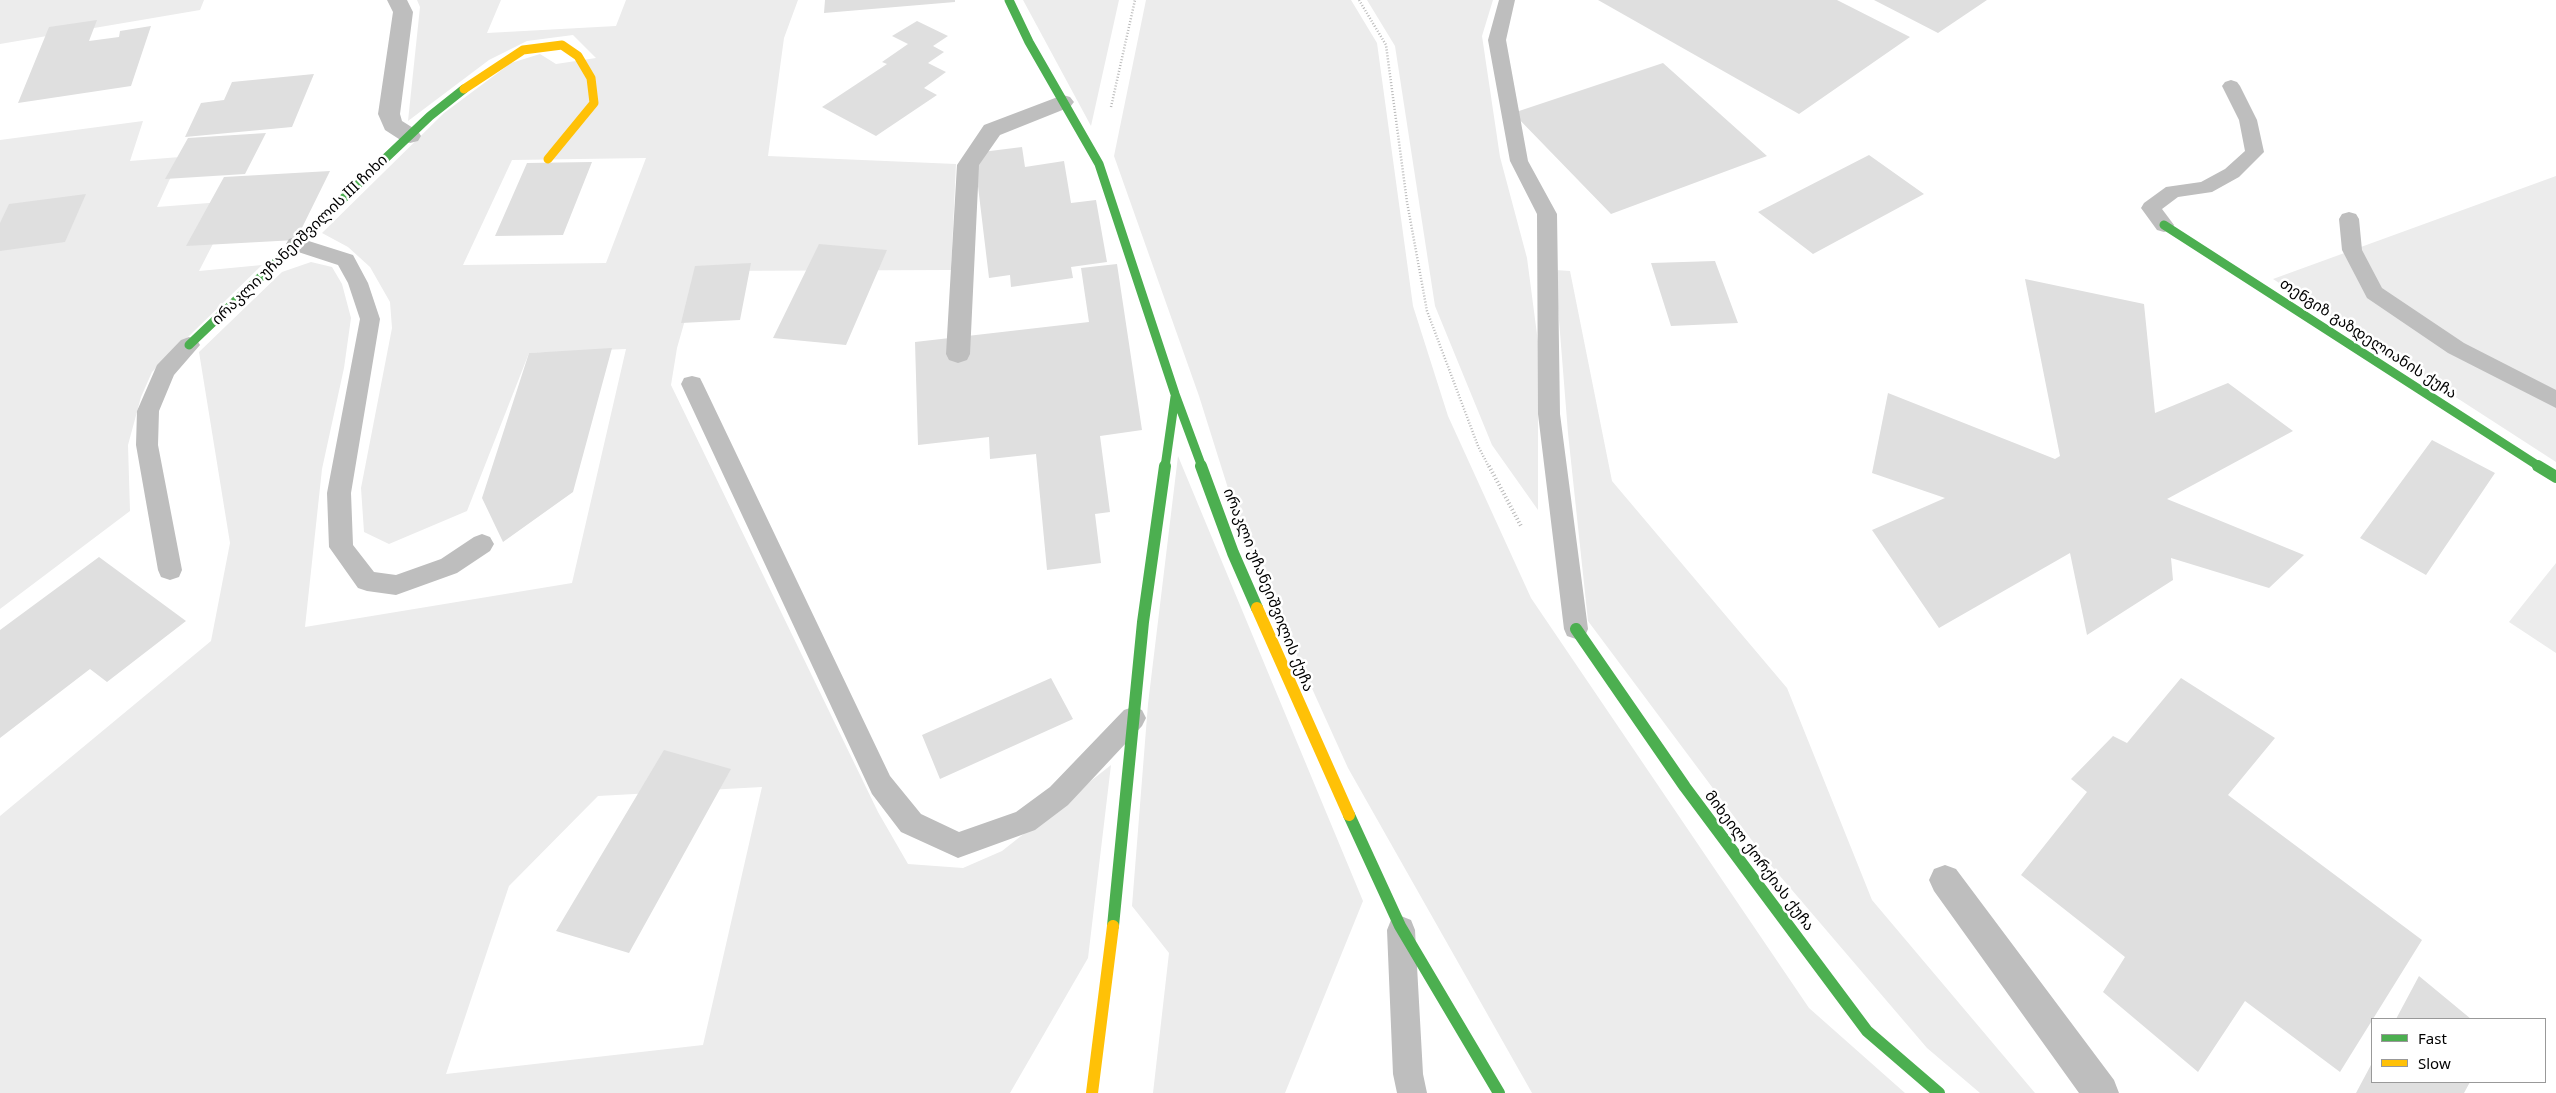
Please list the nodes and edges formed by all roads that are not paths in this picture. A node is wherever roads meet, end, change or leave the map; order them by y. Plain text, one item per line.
1 (397, 0) edge
2 (1009, 0) edge
3 (1506, 0) edge
4 (2231, 86) dead end
5 (1063, 102) junction
6 (410, 136) junction
7 (548, 159) dead end
8 (2349, 219) dead end
9 (2164, 225) joint
10 (296, 244) junction
11 (190, 345) joint
12 (958, 354) dead end
13 (692, 384) dead end
14 (1175, 394) junction
15 (2556, 400) edge
16 (2556, 477) edge
17 (482, 544) dead end
18 (170, 570) dead end
19 (1576, 629) joint
20 (1133, 718) junction
21 (1945, 880) dead end
22 (1400, 926) junction
23 (1092, 1093) edge
24 (1412, 1093) edge
25 (1498, 1093) edge
26 (1939, 1093) edge
27 (2101, 1093) edge

1 - 6 street
2 - 5 street, ირაკლი უჩანეიშვილის ქუჩა
3 - 19 lane
4 - 9 lane
5 - 12 street
5 - 14 street, ირაკლი უჩანეიშვილის ქუჩა
6 - 7 street, ირაკლი უჩანეიშვილის III ჩიხი
6 - 10 street, ირაკლი უჩანეიშვილის III ჩიხი
8 - 15 lane
9 - 16 street, თენგიზ გაზდელიანის ქუჩა
10 - 11 street, ირაკლი უჩანეიშვილის III ჩიხი
10 - 17 lane
11 - 18 lane
13 - 20 lane
14 - 20 street
14 - 22 street, ირაკლი უჩანეიშვილის ქუჩა
19 - 26 street, მიხეილ ქორქიას ქუჩა
20 - 23 street
21 - 27 street
22 - 24 lane
22 - 25 street, ირაკლი უჩანეიშვილის ქუჩა

